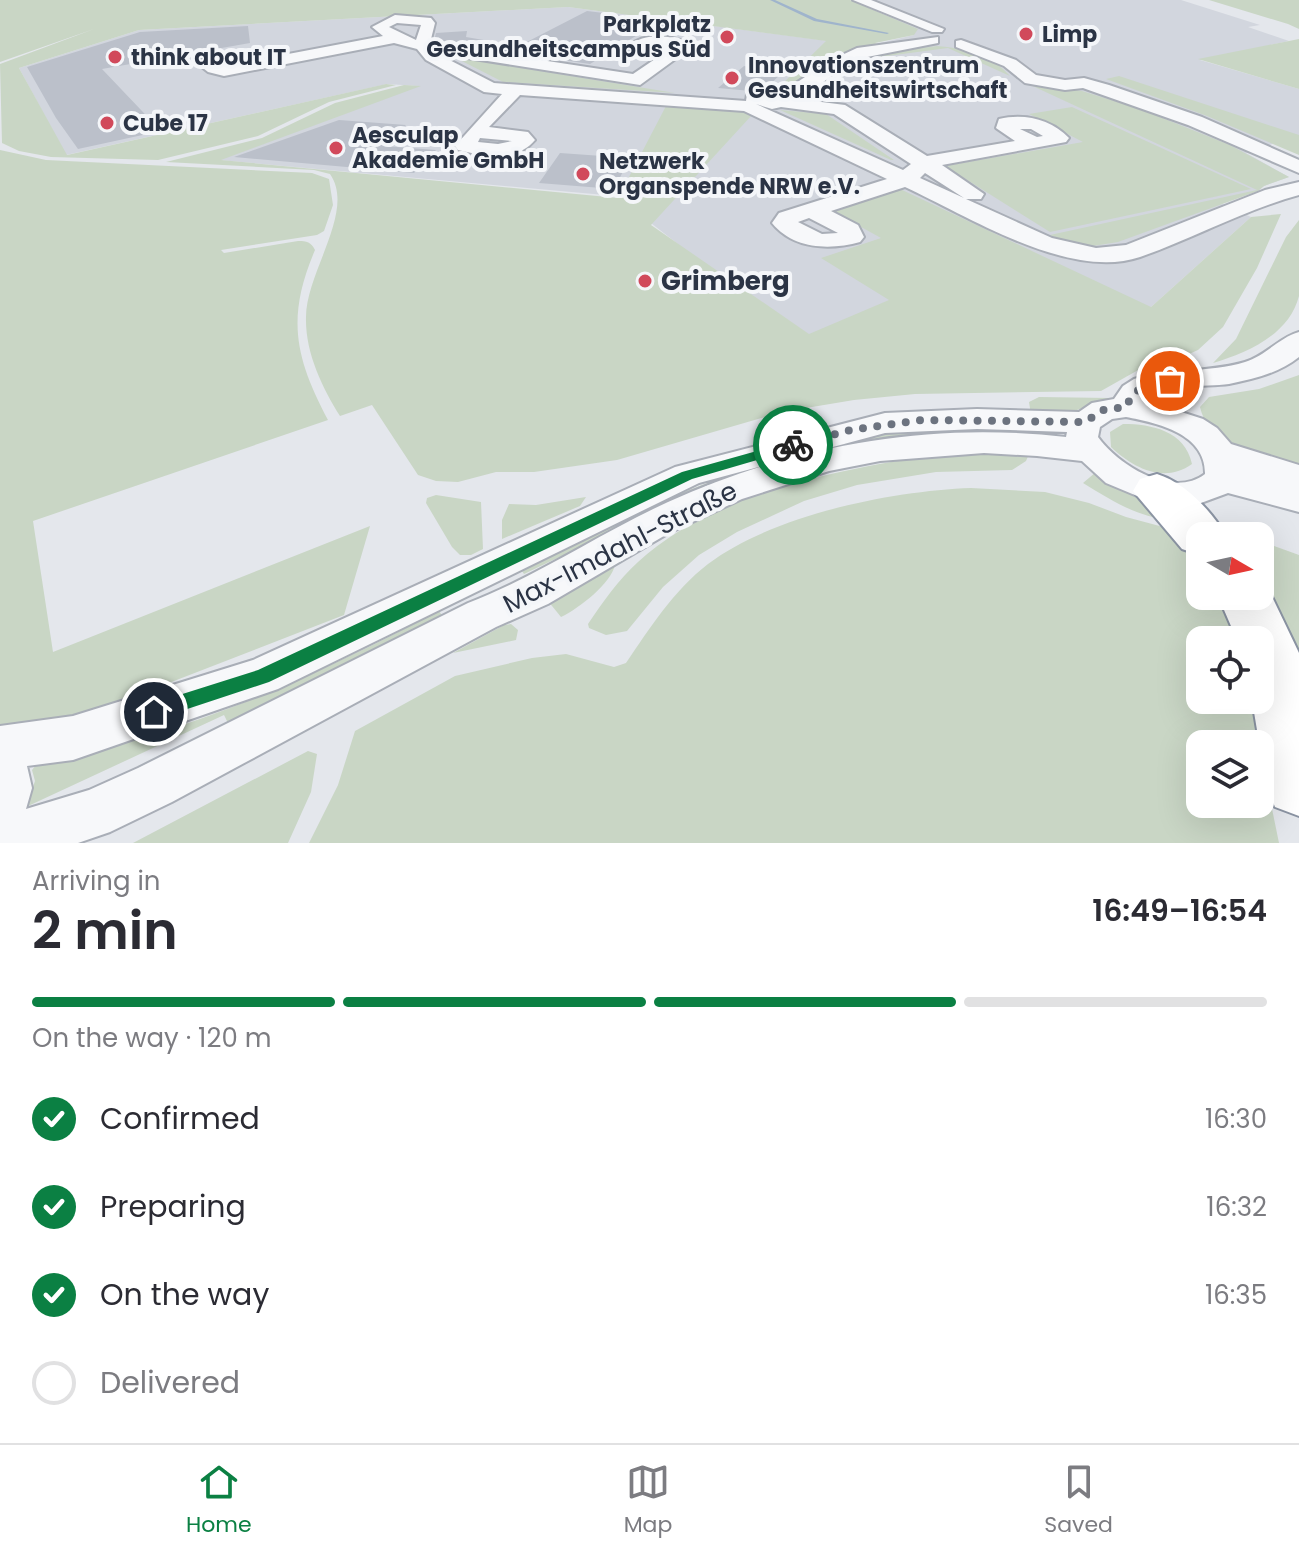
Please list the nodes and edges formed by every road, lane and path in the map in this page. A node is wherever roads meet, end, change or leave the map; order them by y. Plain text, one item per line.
1 (859, 0) edge
2 (935, 34) junction
3 (978, 34) junction
4 (395, 38) junction
5 (961, 44) junction
6 (422, 46) junction
7 (675, 53) dead end
8 (1029, 63) junction
9 (250, 67) dead end
10 (636, 79) junction
11 (515, 90) junction
12 (779, 102) junction
13 (754, 109) junction
14 (476, 132) dead end
15 (1035, 144) dead end
16 (925, 163) junction
17 (1299, 167) edge
18 (904, 180) junction
19 (1299, 188) edge
20 (1299, 206) edge
21 (1247, 207) junction
22 (811, 210) dead end
23 (1026, 233) junction
24 (1299, 341) edge
25 (1226, 376) junction
26 (1126, 407) junction
27 (1176, 419) junction
28 (1087, 437) junction
29 (1220, 465) junction
30 (1299, 477) edge
31 (1157, 491) junction
32 (1299, 499) edge
33 (1187, 522) edge
34 (471, 599) junction
35 (1253, 610) edge
36 (0, 748) edge
37 (0, 764) edge
38 (1299, 784) edge
39 (0, 813) edge
40 (8, 843) edge

1 - 2 street
2 - 3 street
2 - 5 street
2 - 12 street
3 - 5 street
3 - 8 street
4 - 6 street
4 - 6 street
4 - 9 street
5 - 8 street
6 - 10 street
6 - 11 street
7 - 10 street
8 - 17 street
10 - 12 street
11 - 13 street
11 - 14 street
12 - 13 street
12 - 16 street
13 - 18 street
15 - 16 street
16 - 18 street
16 - 23 street
18 - 22 street
18 - 23 street
19 - 21 street
20 - 21 street
21 - 23 street
24 - 25 street
25 - 26 street
25 - 27 street
26 - 27 street
26 - 28 street
27 - 29 street
28 - 31 street, Max-Imdahl-Straße
28 - 34 street, Max-Imdahl-Straße
29 - 30 street
29 - 31 street, Max-Imdahl-Straße
29 - 32 street
31 - 33 highway
34 - 36 street, Max-Imdahl-Straße
34 - 40 street, Max-Imdahl-Straße
35 - 38 highway
37 - 39 street

